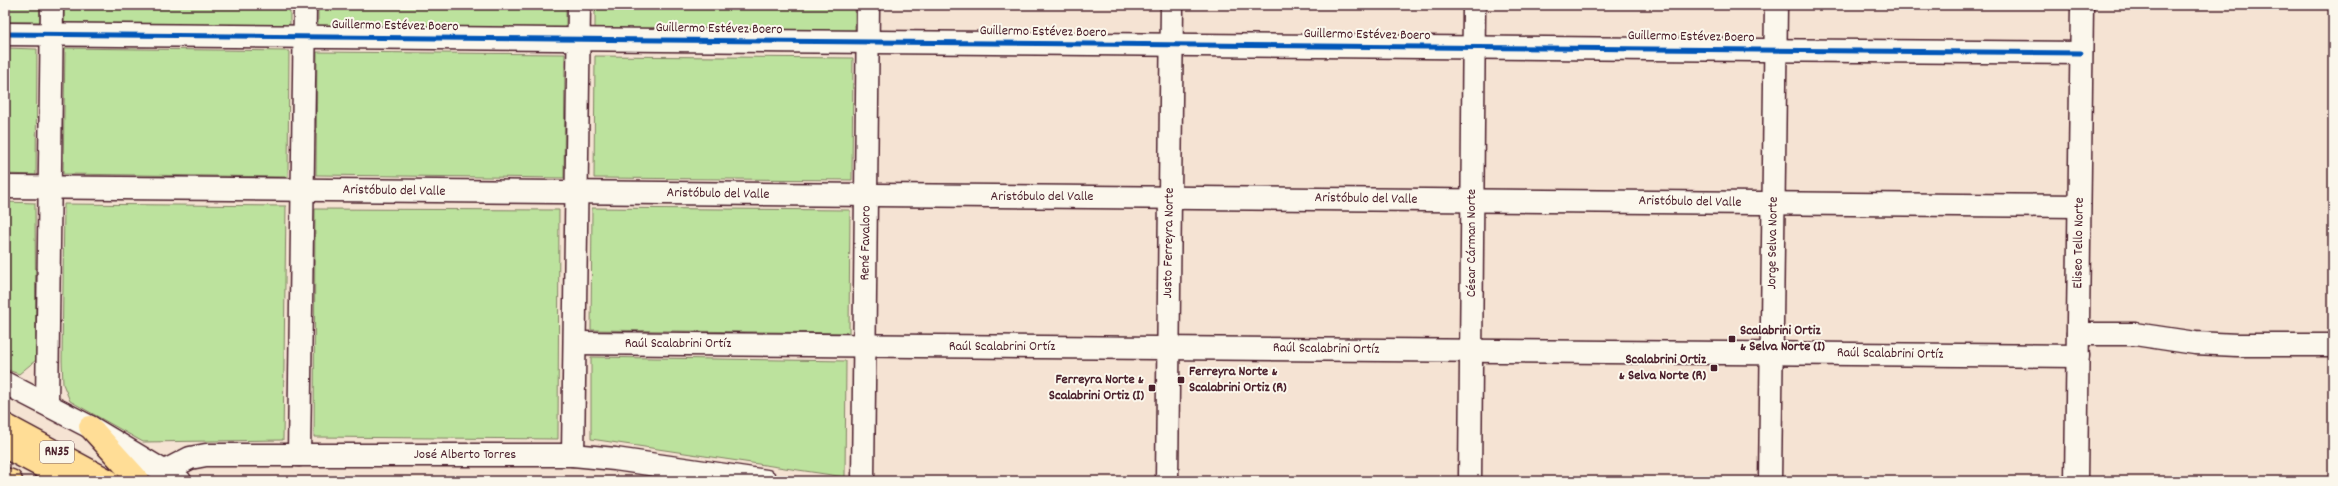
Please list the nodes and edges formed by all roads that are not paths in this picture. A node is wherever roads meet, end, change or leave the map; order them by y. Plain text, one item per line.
1 (52, 5) edge
2 (304, 5) edge
3 (579, 5) edge
4 (868, 5) edge
5 (1172, 5) edge
6 (1474, 5) edge
7 (1776, 5) edge
8 (2082, 5) edge
9 (5, 34) edge
10 (52, 35) junction
11 (304, 37) junction
12 (579, 39) junction
13 (868, 42) junction
14 (1171, 45) junction
15 (1474, 48) junction
16 (1776, 50) junction
17 (2081, 53) junction
18 (5, 188) edge
19 (50, 188) junction
20 (302, 190) junction
21 (577, 192) junction
22 (866, 195) junction
23 (1169, 198) junction
24 (1472, 200) junction
25 (1774, 203) junction
26 (2079, 206) junction
27 (2078, 334) junction
28 (575, 343) junction
29 (2333, 345) edge
30 (865, 346) junction
31 (1168, 348) junction
32 (1471, 351) junction
33 (1772, 353) junction
34 (2078, 356) junction
35 (5, 383) edge
36 (47, 404) junction
37 (5, 425) edge
38 (90, 427) junction
39 (5, 447) edge
40 (299, 455) junction
41 (573, 455) junction
42 (172, 476) edge
43 (5, 479) edge
44 (11, 481) edge
45 (70, 481) edge
46 (108, 481) edge
47 (140, 481) edge
48 (766, 481) edge
49 (863, 481) edge
50 (1167, 481) edge
51 (1470, 481) edge
52 (1770, 481) edge
53 (2076, 481) edge

1 - 10 street
2 - 11 street
3 - 12 street
4 - 13 street, René Favaloro
5 - 14 street, Justo Ferreyra Norte
6 - 15 street, César Cárman Norte
7 - 16 street, Jorge Selva Norte
8 - 17 street, Eliseo Tello Norte
9 - 10 street, Guillermo Estévez Boero
10 - 11 street, Guillermo Estévez Boero
10 - 19 street
11 - 12 street, Guillermo Estévez Boero
11 - 20 street
12 - 13 street, Guillermo Estévez Boero
12 - 21 street
13 - 14 street, Guillermo Estévez Boero
13 - 22 street, René Favaloro
14 - 15 street, Guillermo Estévez Boero
14 - 23 street, Justo Ferreyra Norte
15 - 16 street, Guillermo Estévez Boero
15 - 24 street, César Cárman Norte
16 - 17 street, Guillermo Estévez Boero
16 - 25 street, Jorge Selva Norte
17 - 26 street, Eliseo Tello Norte
18 - 19 street, Aristóbulo del Valle
19 - 20 street, Aristóbulo del Valle
19 - 36 street
20 - 21 street, Aristóbulo del Valle
20 - 40 street
21 - 22 street, Aristóbulo del Valle
21 - 28 street
22 - 23 street, Aristóbulo del Valle
22 - 30 street, René Favaloro
23 - 24 street, Aristóbulo del Valle
23 - 31 street, Justo Ferreyra Norte
24 - 25 street, Aristóbulo del Valle
24 - 32 street, César Cárman Norte
25 - 26 street, Aristóbulo del Valle
25 - 33 street, Jorge Selva Norte
26 - 27 street, Eliseo Tello Norte
27 - 29 street
27 - 34 street, Eliseo Tello Norte
28 - 30 street, Raúl Scalabrini Ortíz
28 - 41 street
30 - 31 street, Raúl Scalabrini Ortíz
30 - 49 street, René Favaloro
31 - 32 street, Raúl Scalabrini Ortíz
31 - 50 street, Justo Ferreyra Norte
32 - 33 street, Raúl Scalabrini Ortíz
32 - 51 street, César Cárman Norte
33 - 34 street, Raúl Scalabrini Ortíz
33 - 52 street, Jorge Selva Norte
34 - 53 street, Eliseo Tello Norte
35 - 36 street
36 - 38 street
37 - 46 highway, RN35
38 - 42 street
38 - 47 highway
39 - 45 highway, RN35
40 - 41 street, José Alberto Torres
40 - 42 street, José Alberto Torres
41 - 48 street, José Alberto Torres
43 - 44 highway

